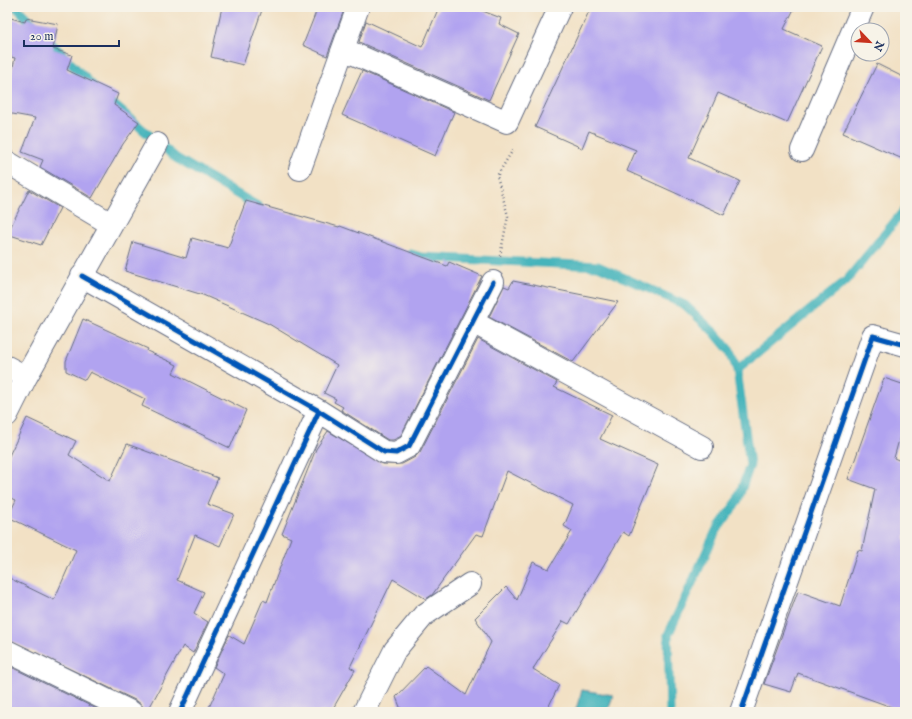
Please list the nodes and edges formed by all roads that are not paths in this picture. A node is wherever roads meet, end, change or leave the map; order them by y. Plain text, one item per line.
1 (358, 7) edge
2 (560, 7) edge
3 (863, 7) edge
4 (343, 49) junction
5 (157, 144) dead end
6 (802, 150) dead end
7 (7, 162) edge
8 (300, 169) dead end
9 (111, 224) junction
10 (82, 276) junction
11 (493, 282) dead end
12 (473, 322) junction
13 (905, 345) edge
14 (7, 367) edge
15 (26, 376) junction
16 (319, 411) junction
17 (7, 415) edge
18 (702, 447) dead end
19 (470, 584) dead end
20 (7, 651) edge
21 (132, 712) edge
22 (180, 712) edge
23 (364, 712) edge
24 (741, 712) edge

1 - 4 street
2 - 4 street
3 - 6 street
4 - 8 street
5 - 9 street
7 - 9 street
9 - 10 street
10 - 15 street
10 - 16 street
11 - 12 street
12 - 16 street
12 - 18 street
13 - 24 street
14 - 15 street
15 - 17 street
16 - 22 street
19 - 23 street
20 - 21 street

